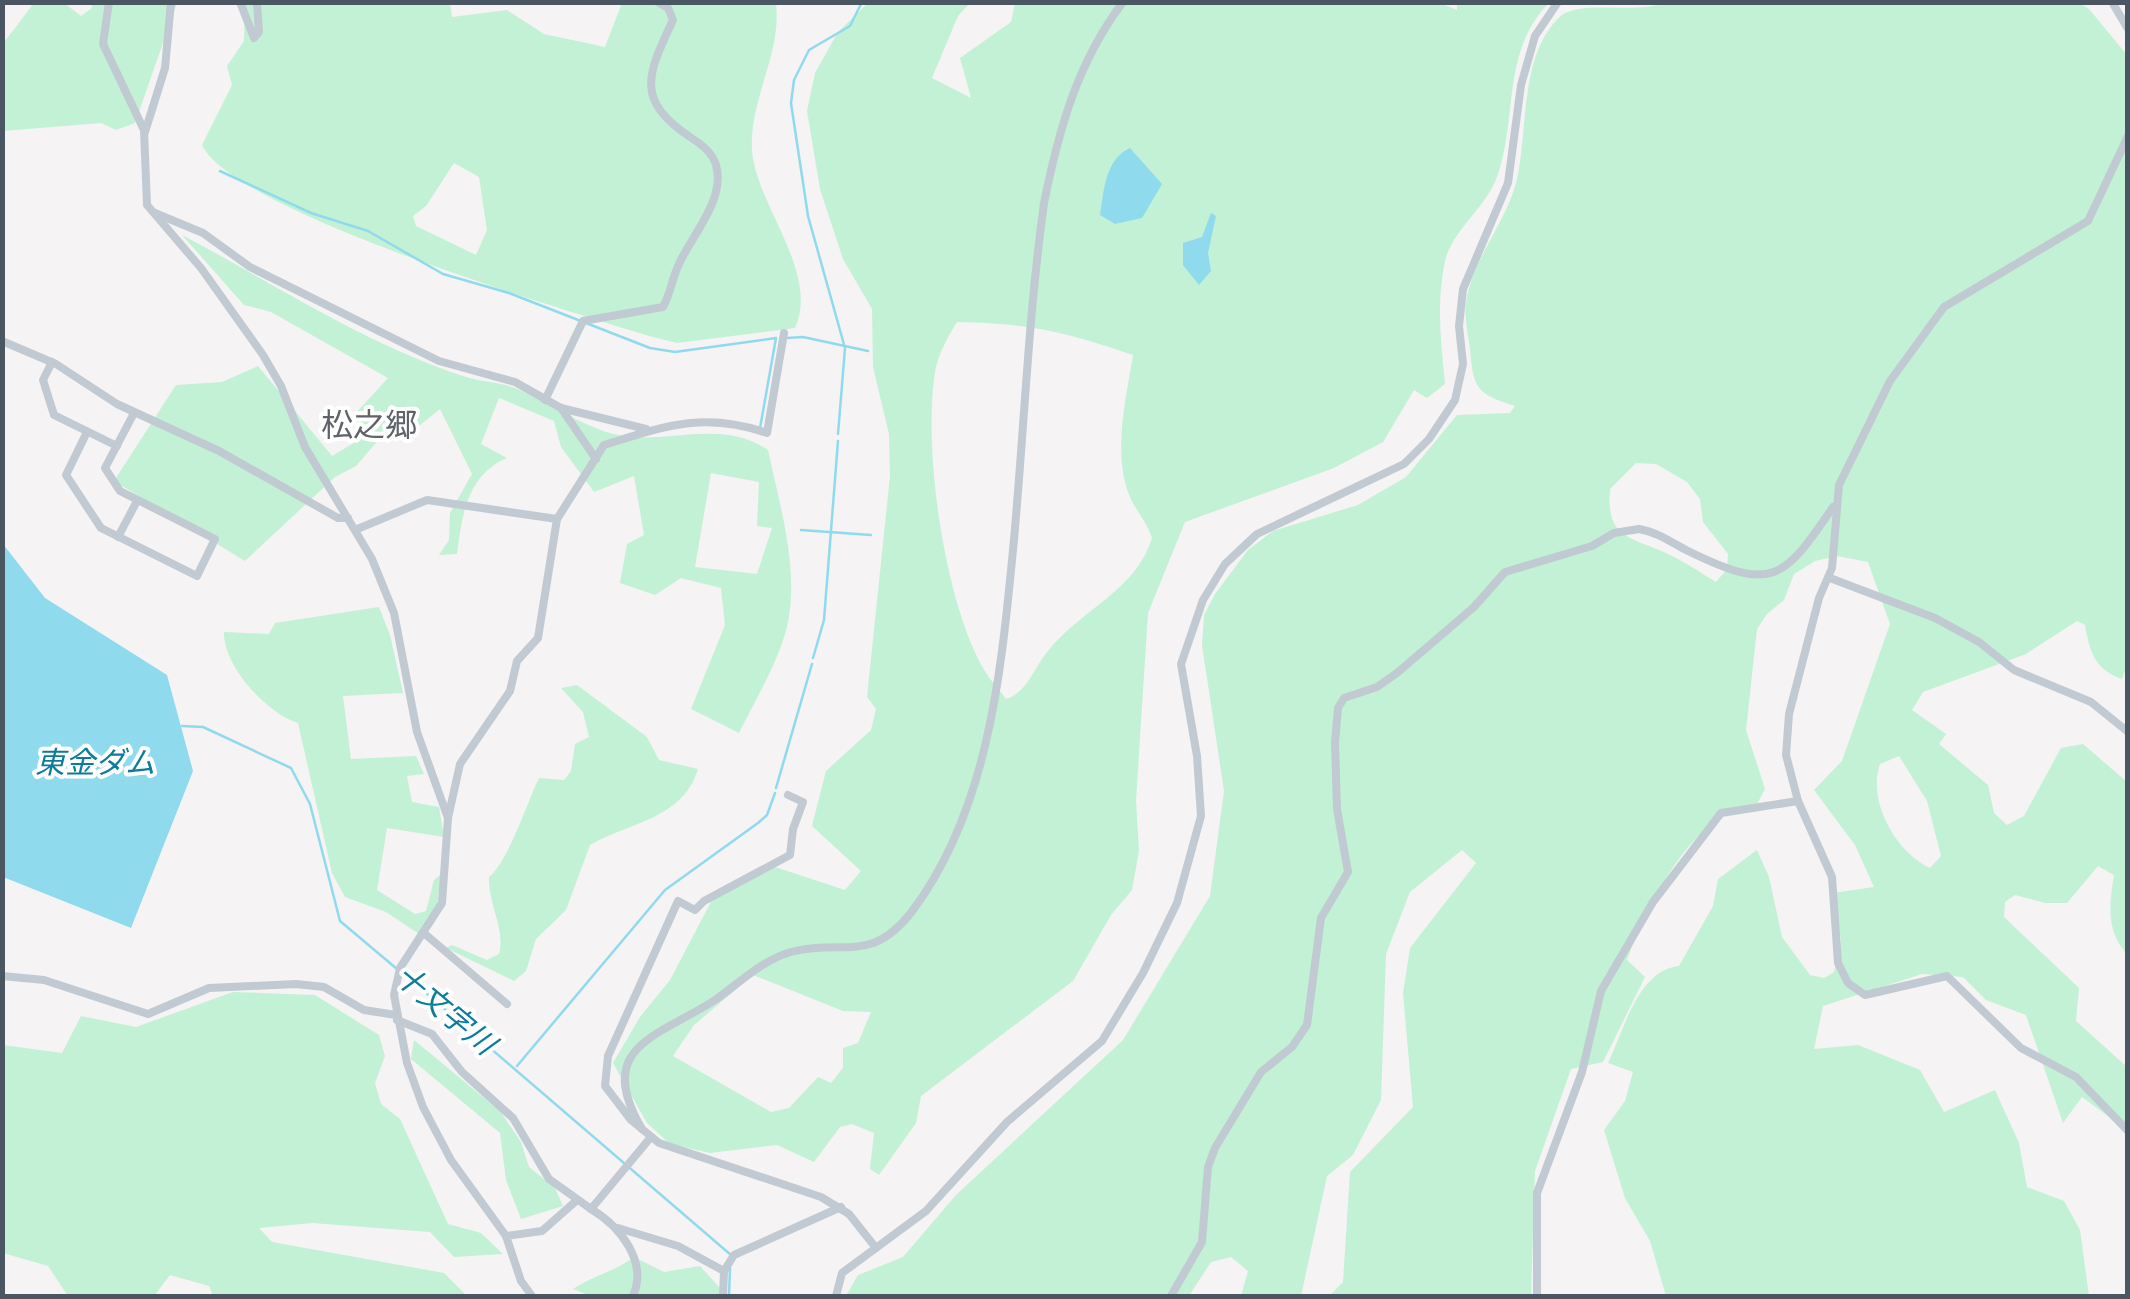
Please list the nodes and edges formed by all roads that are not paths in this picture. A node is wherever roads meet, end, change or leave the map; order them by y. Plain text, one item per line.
1 (108, 2) edge
2 (172, 2) edge
3 (240, 2) edge
4 (258, 2) edge
5 (658, 2) edge
6 (1123, 2) edge
7 (1558, 2) edge
8 (2112, 2) edge
9 (2128, 29) edge
10 (144, 136) junction
11 (2128, 136) edge
12 (155, 213) junction
13 (784, 333) dead end
14 (3, 341) edge
15 (52, 362) junction
16 (546, 400) junction
17 (561, 408) junction
18 (134, 412) junction
19 (648, 430) junction
20 (88, 432) junction
21 (116, 446) junction
22 (596, 459) junction
23 (136, 501) junction
24 (1834, 506) junction
25 (348, 518) junction
26 (557, 519) junction
27 (355, 530) junction
28 (118, 537) junction
29 (1830, 578) junction
30 (2128, 732) edge
31 (788, 795) dead end
32 (1798, 801) junction
33 (448, 818) junction
34 (425, 934) junction
35 (2, 976) edge
36 (507, 1004) dead end
37 (397, 1018) junction
38 (642, 1128) junction
39 (2128, 1132) edge
40 (651, 1137) junction
41 (576, 1202) junction
42 (841, 1207) junction
43 (591, 1209) junction
44 (611, 1224) junction
45 (506, 1236) junction
46 (876, 1248) junction
47 (724, 1271) junction
48 (532, 1296) edge
49 (632, 1296) edge
50 (723, 1296) edge
51 (836, 1296) edge
52 (1171, 1296) edge
53 (1537, 1296) edge

1 - 10 street
2 - 10 street
3 - 4 street
5 - 16 street
6 - 38 street
7 - 46 street
8 - 9 street
10 - 12 street
11 - 24 street
12 - 16 street
12 - 25 street
13 - 19 street
14 - 15 street
15 - 18 street
15 - 20 street
16 - 17 street
17 - 19 street
17 - 22 street
18 - 21 street
18 - 25 street
19 - 22 street
20 - 21 street
20 - 28 street
21 - 23 street
22 - 26 street
23 - 28 street
23 - 28 street
24 - 29 street
24 - 52 street
25 - 27 street
26 - 27 street
26 - 33 street
27 - 33 street
29 - 30 street
29 - 32 street
31 - 38 street
32 - 39 street
32 - 53 street
33 - 34 street
34 - 36 street
34 - 37 street
35 - 37 street
37 - 41 street
37 - 45 street
38 - 40 street
40 - 42 street
40 - 43 street
41 - 43 street
41 - 45 street
42 - 46 street
42 - 47 street
43 - 44 street
44 - 47 street
44 - 49 street
45 - 48 street
46 - 51 street
47 - 50 street

